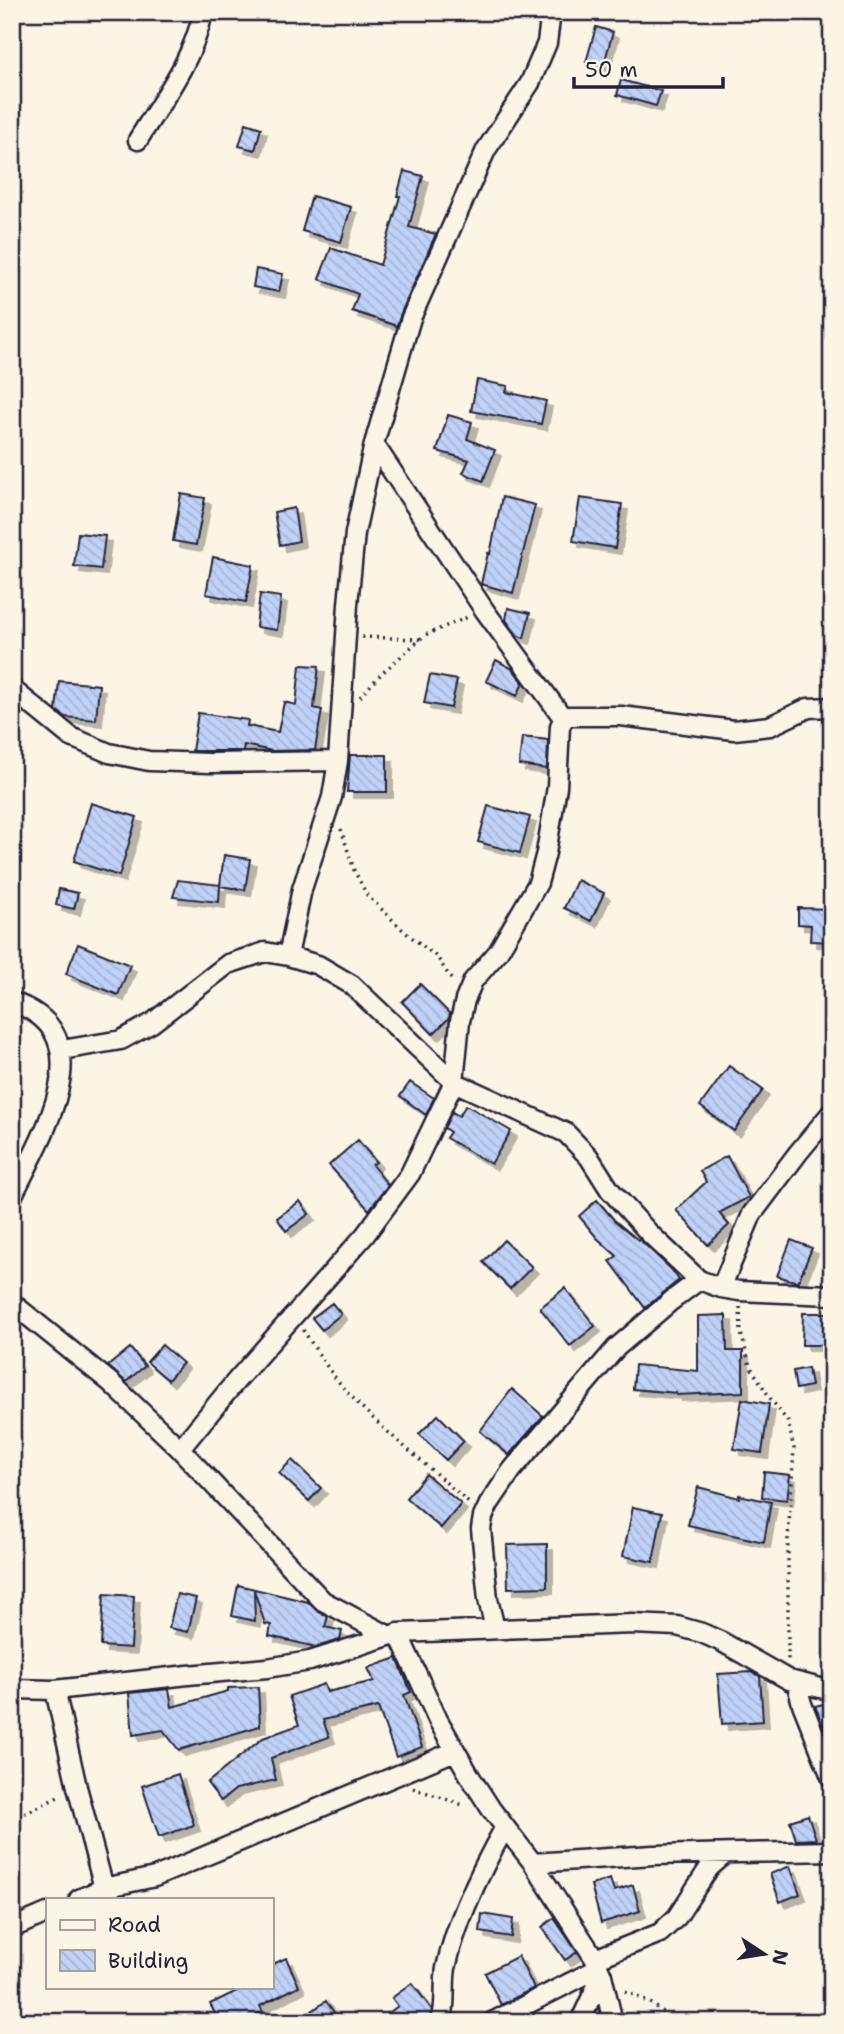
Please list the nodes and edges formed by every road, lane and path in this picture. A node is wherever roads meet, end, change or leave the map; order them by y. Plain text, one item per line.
1 (203, 12) edge
2 (551, 12) edge
3 (138, 141) dead end
4 (374, 444) junction
5 (485, 611) junction
6 (346, 637) junction
7 (421, 639) junction
8 (12, 689) edge
9 (832, 707) edge
10 (341, 719) junction
11 (564, 719) junction
12 (338, 761) junction
13 (332, 797) junction
14 (288, 956) junction
15 (465, 1000) junction
16 (12, 1002) edge
17 (62, 1050) junction
18 (454, 1082) junction
19 (832, 1112) edge
20 (12, 1197) edge
21 (699, 1280) junction
22 (730, 1290) junction
23 (832, 1294) edge
24 (12, 1303) edge
25 (295, 1316) junction
26 (180, 1449) junction
27 (483, 1517) junction
28 (495, 1629) junction
29 (394, 1635) junction
30 (793, 1681) junction
31 (12, 1689) edge
32 (55, 1690) junction
33 (832, 1691) edge
34 (455, 1751) junction
35 (832, 1779) edge
36 (384, 1781) junction
37 (77, 1787) junction
38 (491, 1808) junction
39 (12, 1820) edge
40 (505, 1826) junction
41 (832, 1851) edge
42 (725, 1854) junction
43 (533, 1863) junction
44 (104, 1888) junction
45 (81, 1898) edge
46 (46, 1913) edge
47 (12, 1928) edge
48 (600, 1972) junction
49 (440, 2022) edge
50 (492, 2022) edge
51 (580, 2022) edge
52 (613, 2022) edge
53 (677, 2022) edge

1 - 3 street
2 - 4 street
4 - 5 street
4 - 6 street
5 - 7 path
5 - 11 street
6 - 7 path
6 - 10 street
7 - 10 path
8 - 12 street
9 - 11 street
10 - 12 street
11 - 15 street
12 - 13 street
13 - 14 street
13 - 15 path
14 - 17 street
14 - 18 street
15 - 18 street
16 - 17 street
17 - 20 street
18 - 21 street
18 - 25 street
19 - 22 street
21 - 22 street
21 - 27 street
22 - 23 street
22 - 30 path
24 - 26 street
25 - 26 street
25 - 27 path
26 - 29 street
27 - 28 street
28 - 29 street
28 - 30 street
29 - 32 street
29 - 34 street
30 - 33 street
30 - 35 street
31 - 32 street
32 - 37 street
34 - 36 street
34 - 38 street
36 - 38 path
36 - 44 street
37 - 39 path
37 - 44 street
38 - 40 street
40 - 43 street
40 - 49 street
41 - 42 street
42 - 43 street
42 - 48 street
43 - 48 street
44 - 45 street
46 - 47 street
48 - 50 street
48 - 51 street
48 - 52 street
48 - 53 path

